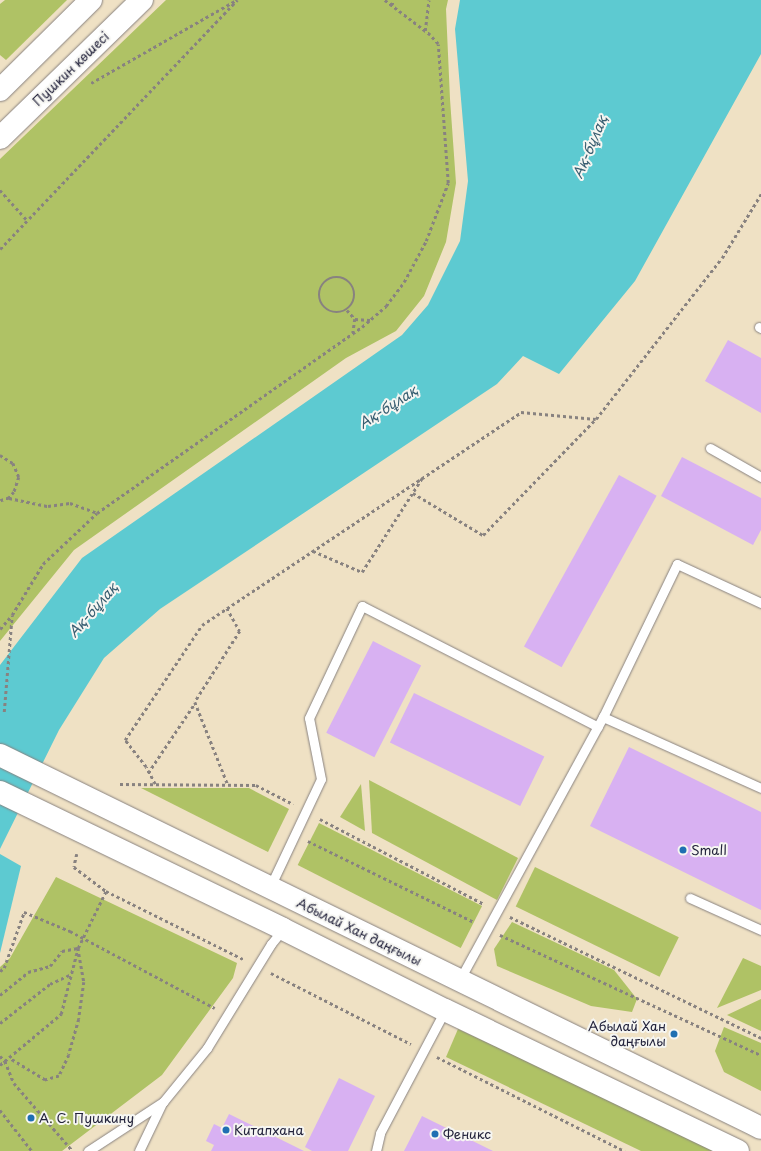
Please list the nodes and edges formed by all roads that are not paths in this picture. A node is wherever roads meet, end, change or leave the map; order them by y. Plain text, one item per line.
1 (142, 0) edge
2 (84, 2) edge
3 (0, 90) edge
4 (0, 138) edge
5 (710, 448) dead end
6 (761, 477) edge
7 (761, 603) edge
8 (603, 717) junction
9 (598, 727) junction
10 (0, 755) edge
11 (761, 788) edge
12 (0, 792) edge
13 (269, 888) junction
14 (690, 898) dead end
15 (283, 929) junction
16 (761, 930) edge
17 (459, 981) junction
18 (445, 1010) junction
19 (163, 1102) junction
20 (761, 1128) edge
21 (88, 1151) edge
22 (139, 1151) edge
23 (376, 1151) edge
24 (738, 1151) edge

1 - 4 main road, Пушкин көшесі
2 - 3 main road
5 - 6 lane
7 - 8 lane
8 - 9 lane
8 - 11 lane
9 - 13 lane
9 - 17 lane
10 - 13 main road, Абылай Хан даңғылы
12 - 15 main road
13 - 17 main road, Абылай Хан даңғылы
14 - 16 lane
15 - 18 main road
15 - 19 lane
17 - 20 main road, Абылай Хан даңғылы
18 - 23 lane
18 - 24 main road
19 - 21 lane
19 - 22 lane

